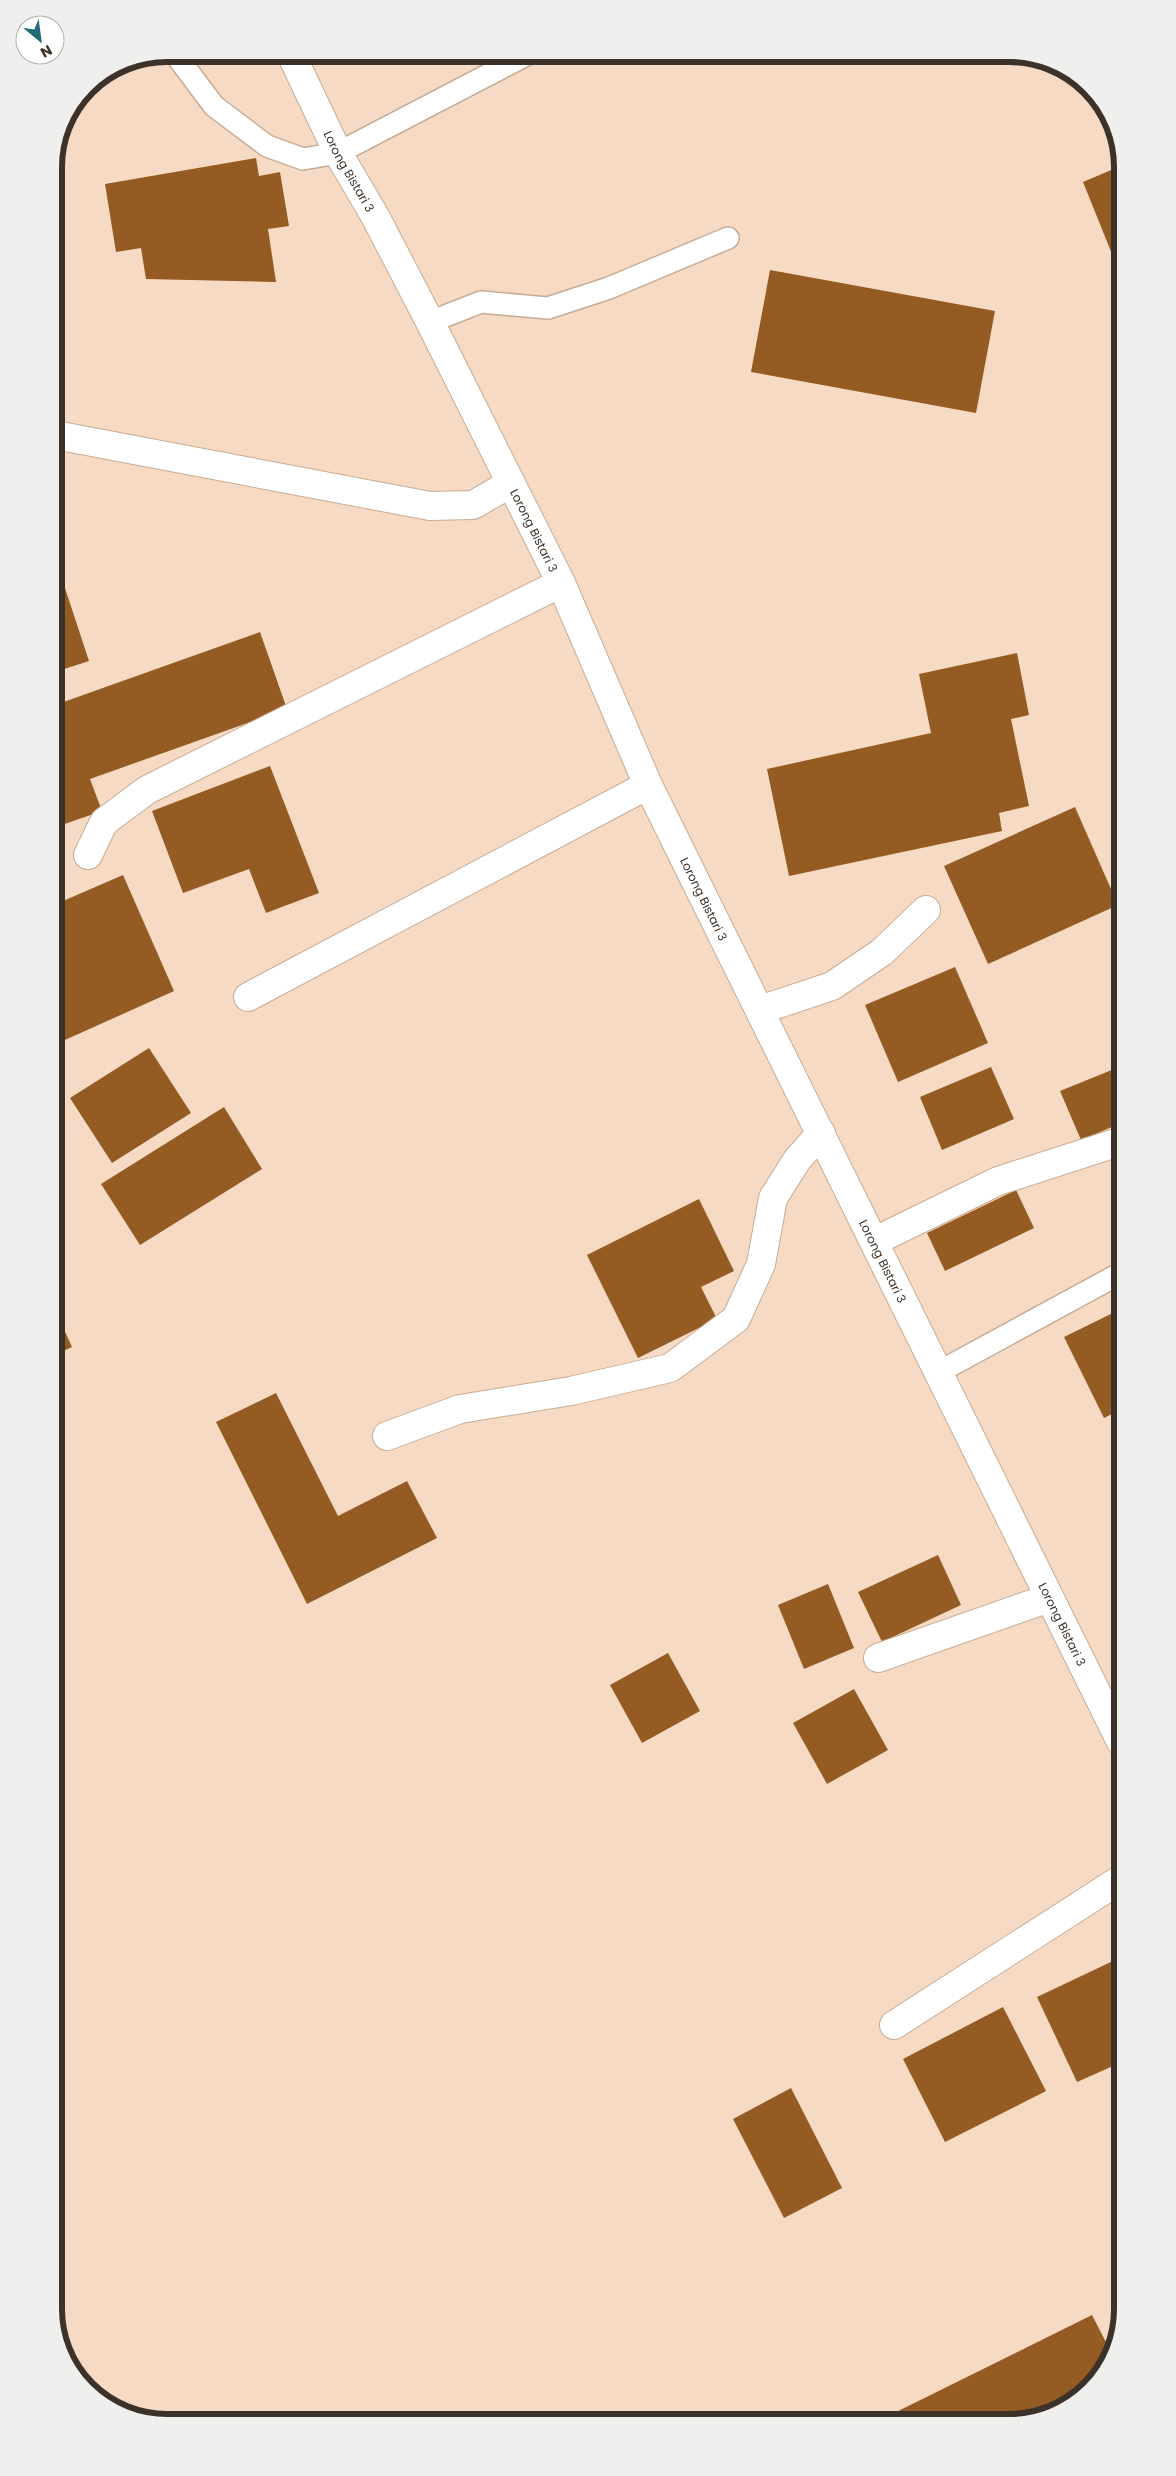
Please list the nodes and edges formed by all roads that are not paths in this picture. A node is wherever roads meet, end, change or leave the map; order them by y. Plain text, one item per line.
1 (182, 63) edge
2 (295, 63) edge
3 (511, 63) edge
4 (338, 153) junction
5 (728, 238) dead end
6 (430, 322) junction
7 (63, 436) edge
8 (511, 483) junction
9 (561, 583) junction
10 (648, 785) junction
11 (88, 855) dead end
12 (926, 910) dead end
13 (248, 996) dead end
14 (760, 1010) junction
15 (821, 1132) junction
16 (1114, 1144) edge
17 (875, 1241) junction
18 (1114, 1277) edge
19 (937, 1373) junction
20 (387, 1436) dead end
21 (1049, 1598) junction
22 (878, 1658) dead end
23 (1114, 1728) edge
24 (1114, 1884) edge
25 (894, 2025) dead end

1 - 4 lane
2 - 4 street, Lorong Bistari 3
3 - 4 lane
4 - 6 street, Lorong Bistari 3
5 - 6 lane
6 - 8 street, Lorong Bistari 3
7 - 8 street
8 - 9 street, Lorong Bistari 3
9 - 10 street, Lorong Bistari 3
9 - 11 street
10 - 13 street
10 - 14 street, Lorong Bistari 3
12 - 14 street
14 - 15 street, Lorong Bistari 3
15 - 17 street, Lorong Bistari 3
15 - 20 street
16 - 17 street
17 - 19 street, Lorong Bistari 3
18 - 19 lane
19 - 21 street, Lorong Bistari 3
21 - 22 street
21 - 23 street, Lorong Bistari 3
24 - 25 street

